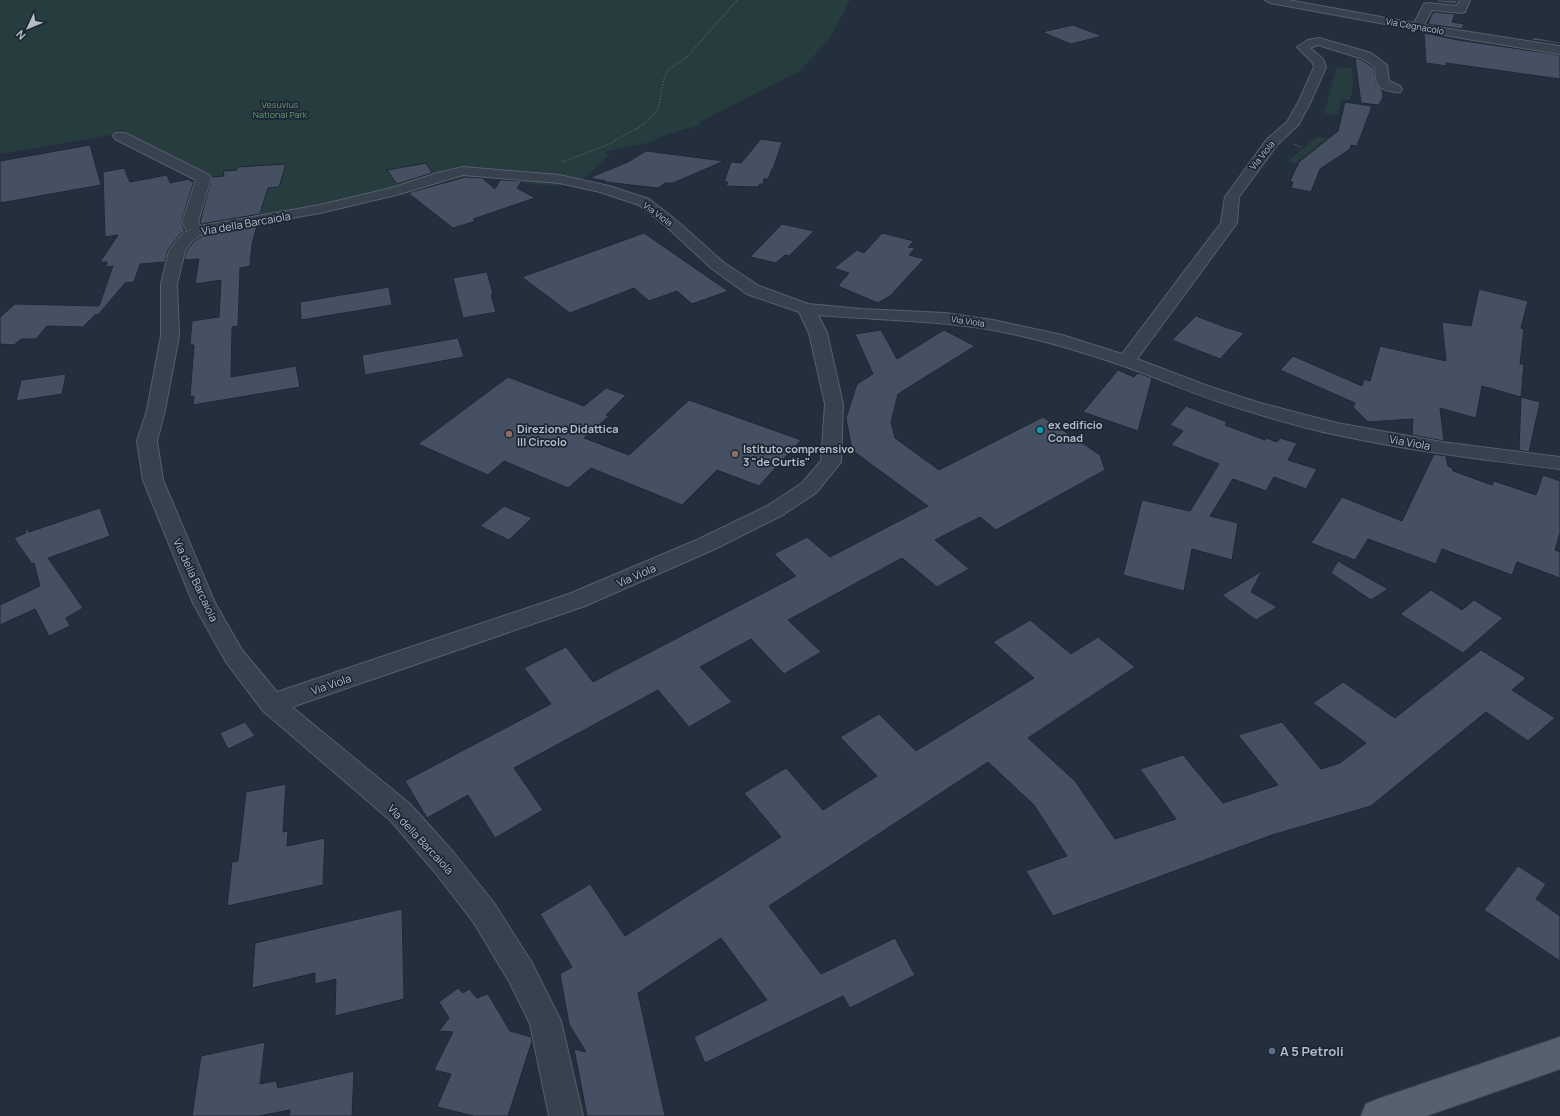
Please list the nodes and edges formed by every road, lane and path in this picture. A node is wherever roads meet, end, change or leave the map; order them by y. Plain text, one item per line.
1 (737, 0) edge
2 (1270, 0) edge
3 (1465, 0) edge
4 (1417, 27) junction
5 (1560, 50) edge
6 (1396, 88) dead end
7 (120, 136) dead end
8 (561, 163) dead end
9 (463, 172) joint
10 (196, 232) junction
11 (806, 309) junction
12 (1126, 361) junction
13 (1560, 463) edge
14 (272, 704) junction
15 (1560, 1053) edge
16 (566, 1116) edge
17 (1378, 1116) edge

1 - 8 path
2 - 4 street, Via Cegnacolo
3 - 4 street
4 - 5 street, Via Cegnacolo
6 - 12 street, Via Viola
7 - 10 street
9 - 10 street, Via della Barcaiola
9 - 11 street, Via Viola
10 - 14 street, Via della Barcaiola
11 - 12 street, Via Viola
11 - 14 street, Via Viola
12 - 13 street, Via Viola
14 - 16 street, Via della Barcaiola
15 - 17 main road

